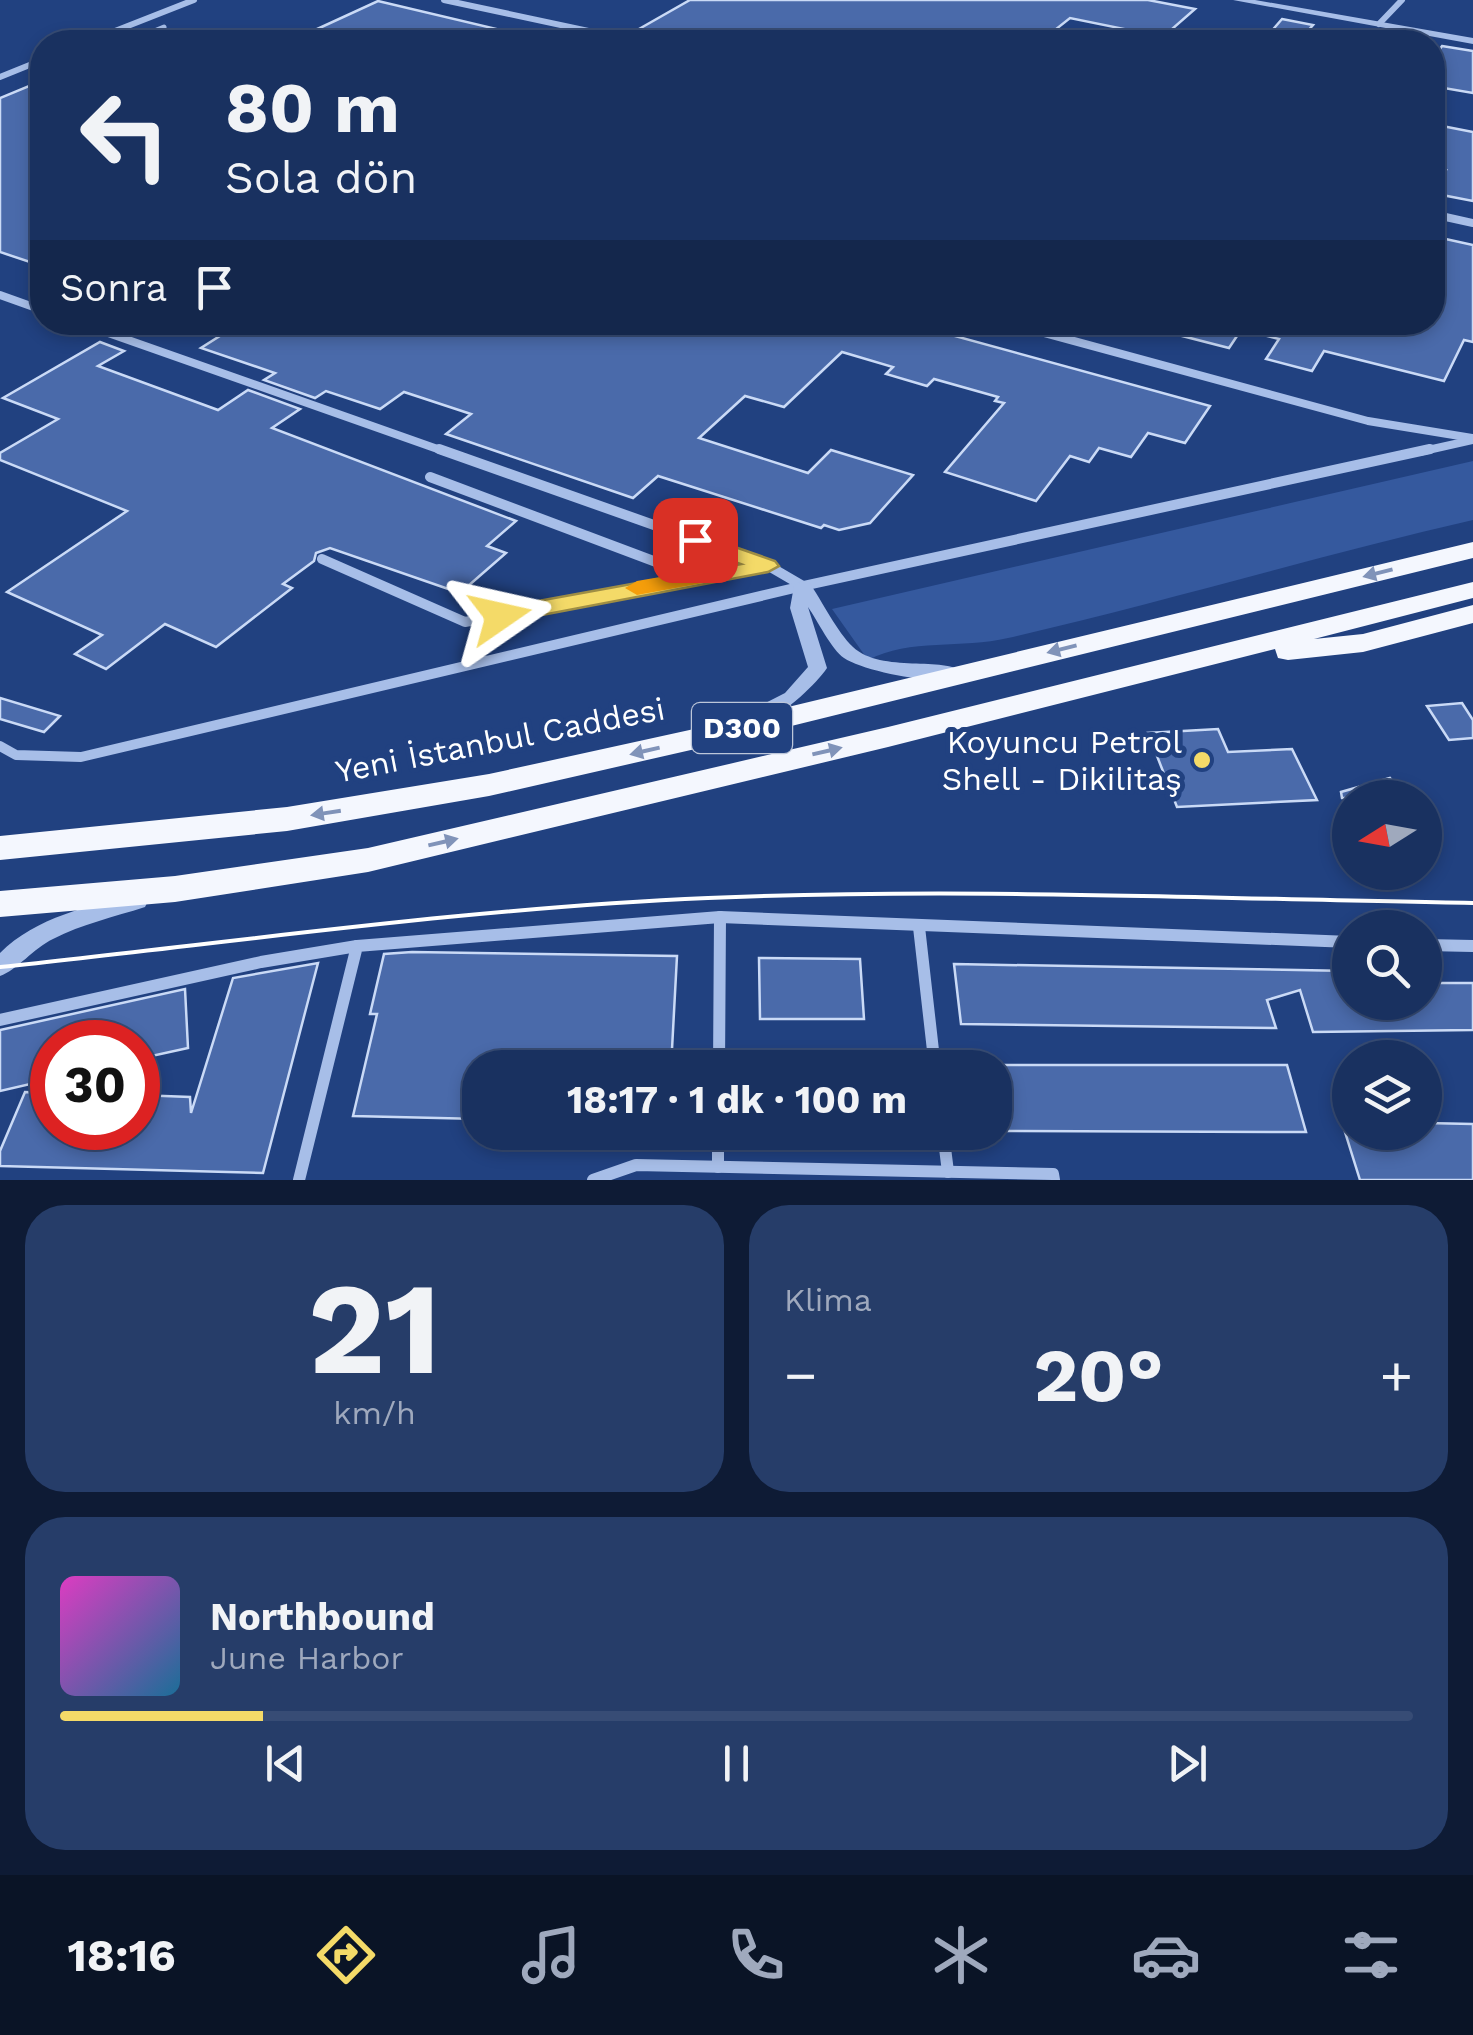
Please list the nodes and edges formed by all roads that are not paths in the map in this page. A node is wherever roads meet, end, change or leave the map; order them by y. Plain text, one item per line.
1 (194, 0) edge
2 (444, 0) edge
3 (1238, 0) edge
4 (1293, 0) edge
5 (1402, 0) edge
6 (1384, 20) junction
7 (164, 26) dead end
8 (118, 30) edge
9 (155, 30) edge
10 (584, 30) edge
11 (1426, 30) edge
12 (1473, 31) edge
13 (1445, 34) edge
14 (1473, 41) edge
15 (30, 66) edge
16 (0, 77) edge
17 (1445, 217) edge
18 (1473, 223) edge
19 (0, 295) edge
20 (30, 306) edge
21 (115, 335) edge
22 (1052, 335) edge
23 (1473, 439) edge
24 (430, 477) dead end
25 (1473, 550) edge
26 (322, 559) dead end
27 (768, 566) junction
28 (697, 578) junction
29 (803, 586) junction
30 (1473, 590) edge
31 (1473, 614) edge
32 (1187, 662) junction
33 (960, 674) junction
34 (726, 732) junction
35 (0, 746) edge
36 (0, 848) edge
37 (175, 889) junction
38 (0, 904) edge
39 (720, 917) junction
40 (919, 926) junction
41 (1332, 941) edge
42 (1442, 945) edge
43 (357, 946) junction
44 (1473, 946) edge
45 (0, 967) edge
46 (0, 1020) edge
47 (719, 1050) edge
48 (934, 1050) edge
49 (718, 1150) edge
50 (945, 1150) edge
51 (718, 1167) junction
52 (948, 1172) junction
53 (749, 1174) edge
54 (875, 1175) edge
55 (299, 1180) edge
56 (593, 1180) edge
57 (1054, 1180) edge

1 - 8 street
2 - 10 street
3 - 6 street
4 - 6 street
5 - 6 street
6 - 11 street
6 - 12 street
7 - 9 lane
13 - 14 street
15 - 16 street
17 - 18 street
19 - 20 street
21 - 27 street
22 - 23 street
23 - 29 street
24 - 28 street
25 -> 33 highway, Yeni İstanbul Caddesi / D300
26 - 28 street
27 - 28 street
27 - 29 street
29 - 33 street
29 - 34 street
29 - 35 street
30 - 32 highway, D300
31 - 32 highway
37 -> 32 highway, D300
33 - 34 highway, Yeni İstanbul Caddesi / D300
34 -> 36 highway, Yeni İstanbul Caddesi / D300
37 - 38 highway, D300
37 - 45 street
39 - 40 street
39 - 43 street
39 - 47 street
40 - 41 street
40 - 48 street
42 - 44 street
43 - 46 street
43 - 55 street
49 - 51 street
50 - 52 street
51 - 53 street
51 - 56 street
52 - 54 street
52 - 57 street
53 - 54 street

